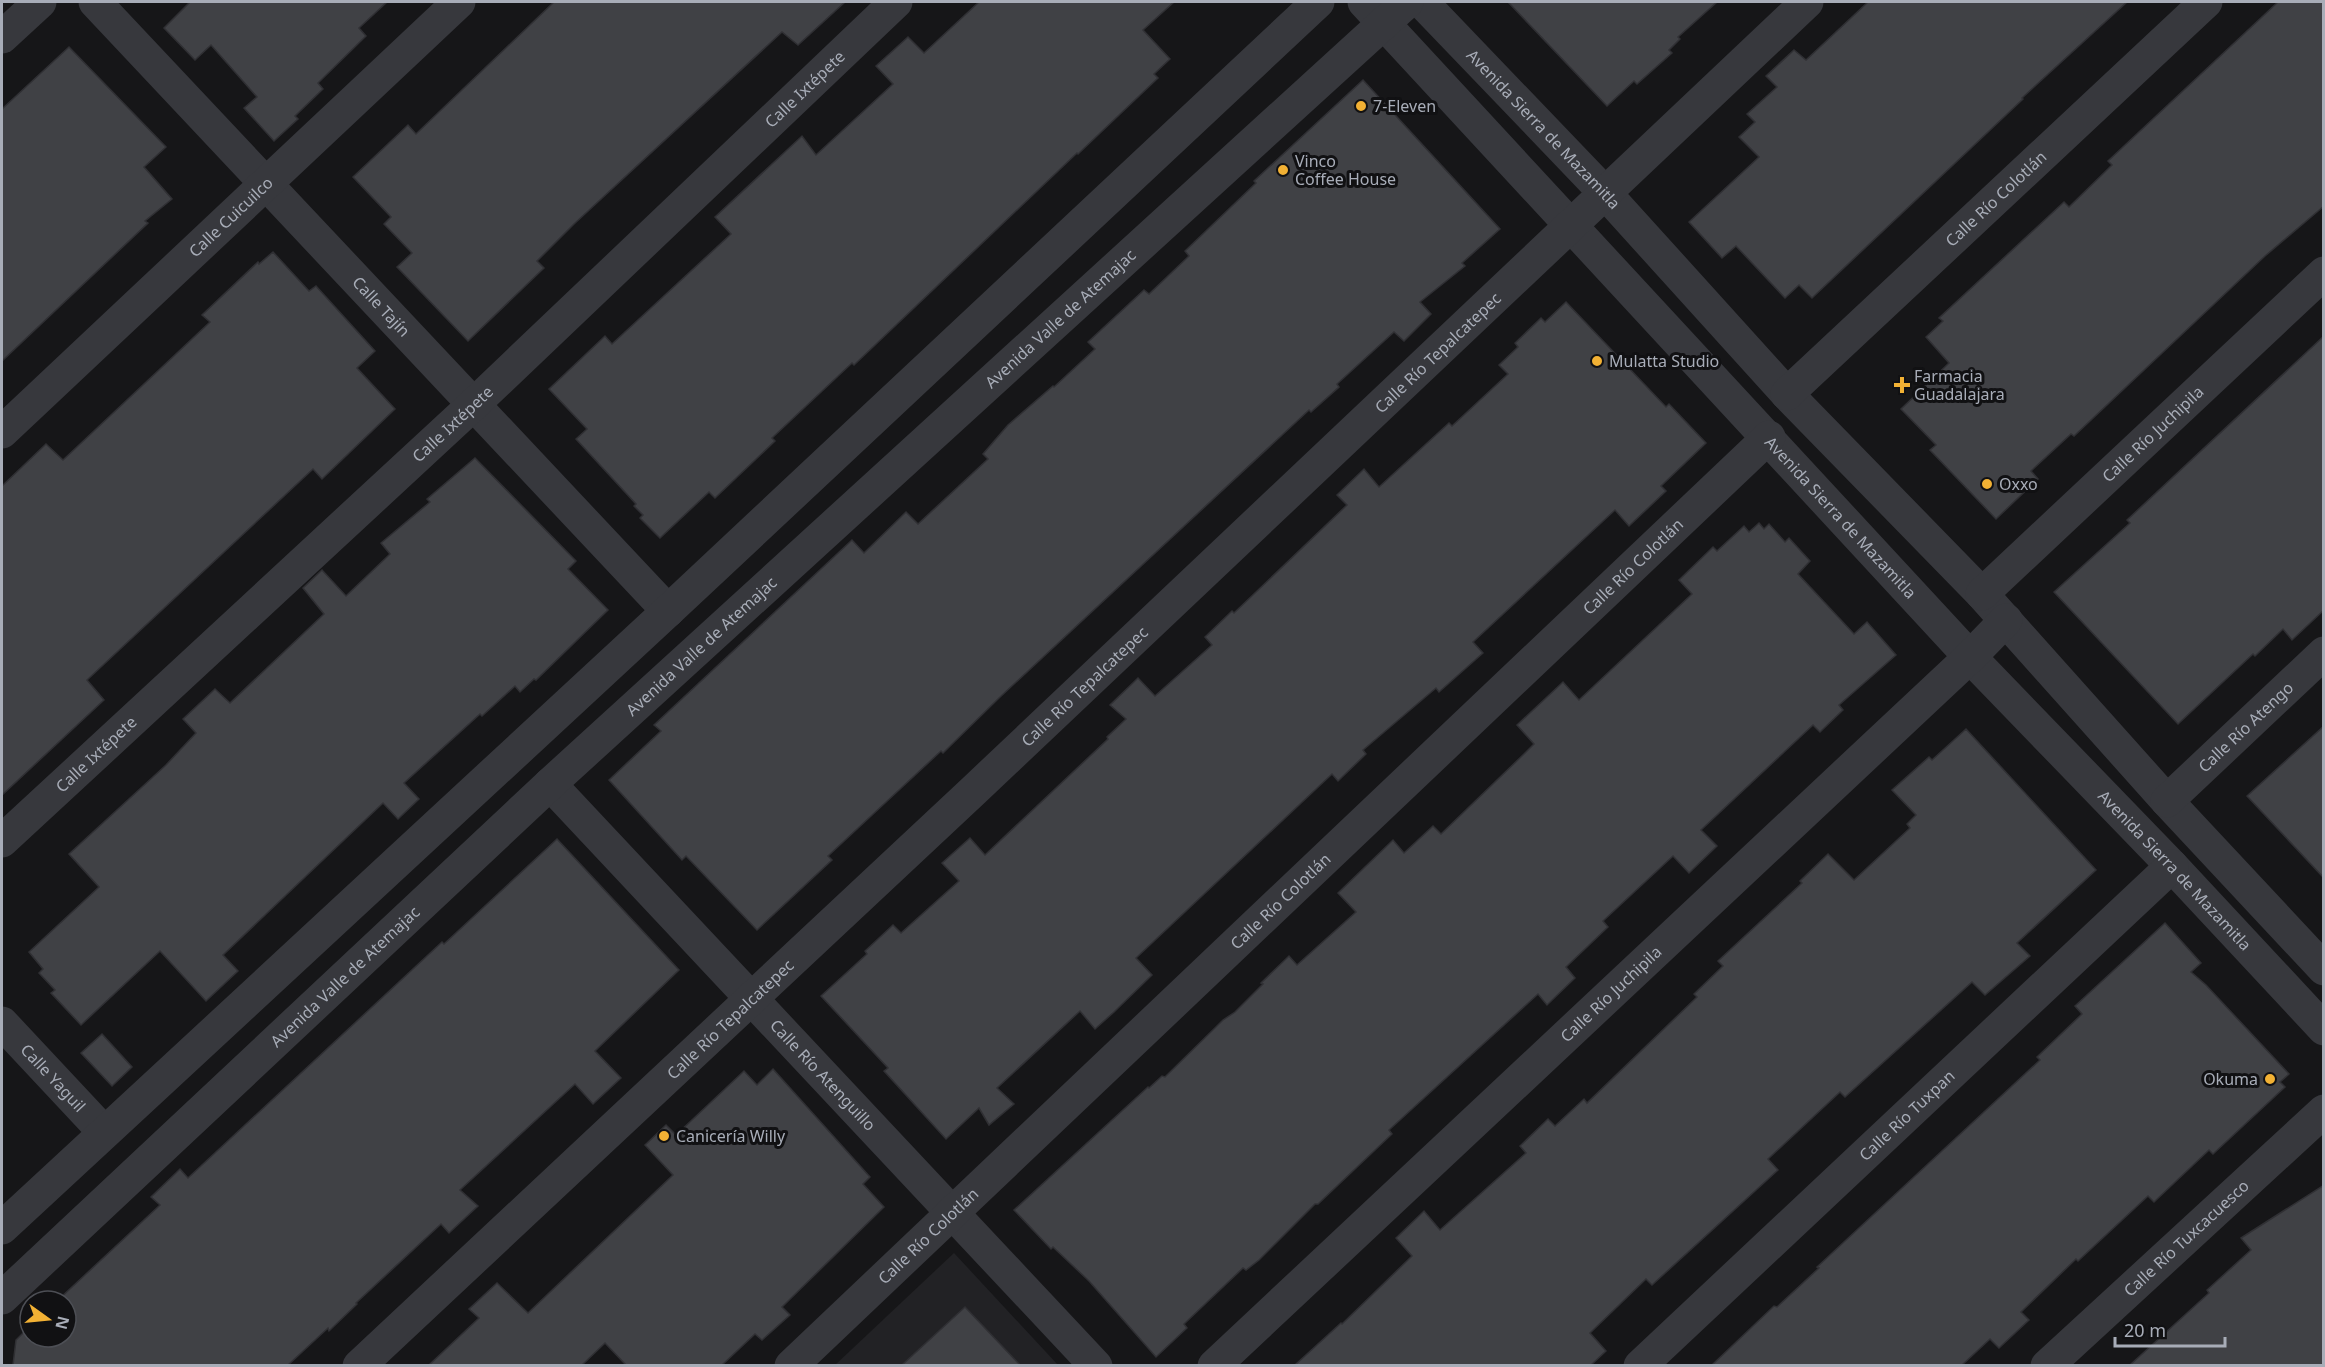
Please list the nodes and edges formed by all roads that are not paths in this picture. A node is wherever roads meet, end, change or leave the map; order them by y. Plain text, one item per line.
1 (40, 2) edge
2 (95, 2) edge
3 (459, 2) edge
4 (896, 2) edge
5 (1318, 2) edge
6 (1422, 2) edge
7 (1807, 2) edge
8 (2206, 2) edge
9 (1385, 8) edge
10 (2, 37) edge
11 (265, 184) junction
12 (1606, 194) junction
13 (1572, 226) junction
14 (2324, 273) edge
15 (1787, 394) junction
16 (473, 405) junction
17 (2, 432) edge
18 (1769, 437) junction
19 (1982, 594) junction
20 (668, 611) junction
21 (2006, 620) junction
22 (2324, 653) edge
23 (1970, 657) junction
24 (550, 784) junction
25 (2167, 801) junction
26 (2, 841) edge
27 (2172, 866) junction
28 (2324, 969) edge
29 (752, 1000) junction
30 (2, 1023) edge
31 (2324, 1029) edge
32 (2324, 1111) edge
33 (104, 1132) junction
34 (952, 1213) junction
35 (2, 1227) edge
36 (2, 1298) edge
37 (359, 1365) edge
38 (791, 1365) edge
39 (1096, 1365) edge
40 (1214, 1365) edge
41 (1640, 1365) edge
42 (2047, 1365) edge

1 - 10 street
2 - 11 street, Calle Tajín
3 - 11 street, Calle Cuicuilco
4 - 16 street, Calle Ixtépete
5 - 20 street
6 - 12 street, Avenida Sierra de Mazamitla
7 - 12 street, Calle Río Tepalcatepec
8 - 15 street, Calle Río Colotlán
9 - 13 street, Avenida Sierra de Mazamitla
9 - 24 street, Avenida Valle de Atemajac
11 - 16 street, Calle Tajín
11 - 17 street, Calle Cuicuilco
12 - 13 street, Calle Río Tepalcatepec
12 - 15 street, Avenida Sierra de Mazamitla
13 - 18 street, Avenida Sierra de Mazamitla
13 - 29 street, Calle Río Tepalcatepec
14 - 19 street, Calle Río Juchipila
15 - 19 street, Avenida Sierra de Mazamitla
16 - 20 street, Calle Tajín
16 - 26 street, Calle Ixtépete
18 - 23 street, Avenida Sierra de Mazamitla
18 - 34 street, Calle Río Colotlán
19 - 21 street, Avenida Sierra de Mazamitla
20 - 33 street
21 - 23 street, Calle Río Juchipila
21 - 25 street, Avenida Sierra de Mazamitla
22 - 25 street, Calle Río Atengo
23 - 27 street, Avenida Sierra de Mazamitla
23 - 40 street, Calle Río Juchipila
24 - 29 street, Calle Río Atenguillo
24 - 36 street, Avenida Valle de Atemajac
25 - 28 street, Avenida Sierra de Mazamitla
27 - 31 street, Avenida Sierra de Mazamitla
27 - 41 street, Calle Río Tuxpan
29 - 34 street, Calle Río Atenguillo
29 - 37 street, Calle Río Tepalcatepec
30 - 33 street, Calle Yaguil
32 - 42 street, Calle Río Tuxcacuesco
33 - 35 street
34 - 38 street, Calle Río Colotlán
34 - 39 street, Calle Río Atenguillo

